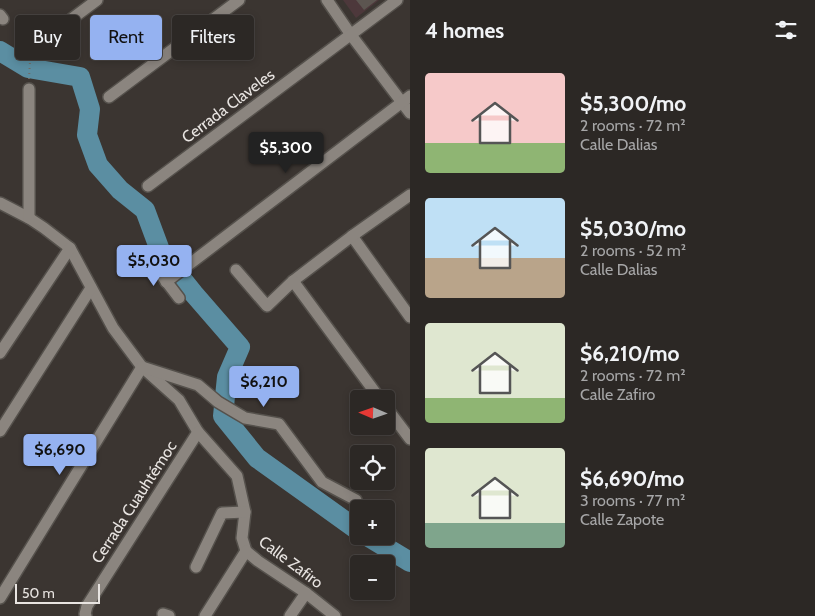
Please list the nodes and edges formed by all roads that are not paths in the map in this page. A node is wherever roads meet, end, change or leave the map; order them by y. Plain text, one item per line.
1 (239, 0) edge
2 (327, 0) edge
3 (397, 0) edge
4 (93, 1) edge
5 (75, 15) edge
6 (351, 35) junction
7 (29, 88) road end
8 (108, 97) dead end
9 (406, 99) edge
10 (410, 113) edge
11 (148, 186) dead end
12 (410, 195) edge
13 (2, 208) edge
14 (29, 218) junction
15 (352, 236) junction
16 (70, 248) junction
17 (150, 260) dead end
18 (236, 270) dead end
19 (293, 281) junction
20 (166, 282) junction
21 (91, 288) junction
22 (179, 298) dead end
23 (410, 317) edge
24 (0, 353) edge
25 (142, 367) junction
26 (373, 390) edge
27 (395, 419) edge
28 (0, 431) edge
29 (198, 432) junction
30 (410, 439) edge
31 (356, 500) dead end
32 (245, 512) junction
33 (246, 551) junction
34 (196, 567) dead end
35 (306, 593) junction
36 (0, 598) edge
37 (86, 616) edge
38 (206, 616) edge
39 (290, 616) edge
40 (335, 616) edge

1 - 8 street
2 - 6 street
3 - 6 street, Cerrada Claveles
4 - 5 street
6 - 9 street
6 - 11 street, Cerrada Claveles
7 - 14 street
9 - 10 street
9 - 20 street
12 - 15 street
13 - 14 street, Calle Zafiro
14 - 16 street, Calle Zafiro
15 - 19 street
15 - 23 street
16 - 21 street, Calle Zafiro
16 - 24 street
17 - 20 street
18 - 19 street
19 - 26 street
20 - 22 street
21 - 25 street, Calle Zafiro
21 - 28 street
25 - 29 street, Calle Zafiro
25 - 31 street
25 - 36 street
27 - 30 street
29 - 32 street, Calle Zafiro
29 - 37 street, Cerrada Cuauhtémoc
32 - 33 street, Calle Zafiro
32 - 34 street
33 - 35 street, Calle Zafiro
33 - 38 street
35 - 39 street
35 - 40 street, Calle Zafiro

